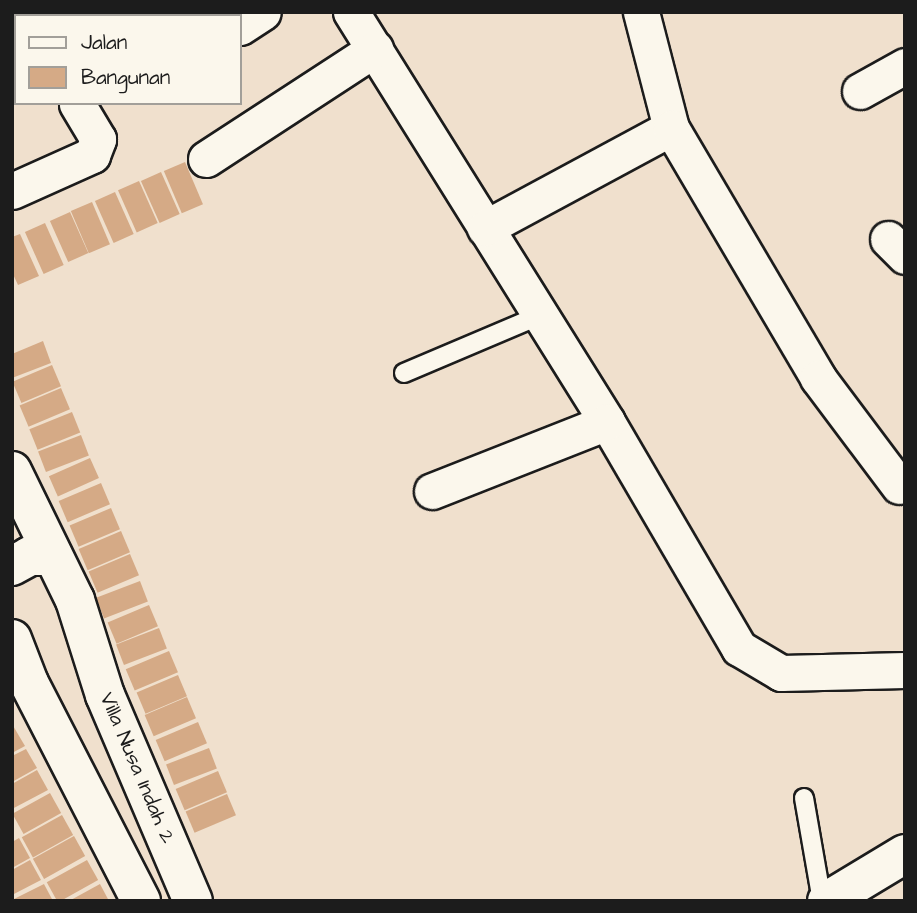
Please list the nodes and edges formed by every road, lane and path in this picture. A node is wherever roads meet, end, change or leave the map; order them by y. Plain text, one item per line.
1 (263, 12) edge
2 (351, 12) edge
3 (641, 12) edge
4 (242, 26) edge
5 (375, 49) junction
6 (905, 66) edge
7 (860, 90) dead end
8 (78, 105) edge
9 (671, 128) junction
10 (206, 159) dead end
11 (12, 191) edge
12 (485, 228) junction
13 (537, 316) junction
14 (404, 373) dead end
15 (607, 422) junction
16 (12, 471) edge
17 (899, 486) dead end
18 (432, 491) dead end
19 (53, 556) junction
20 (12, 566) edge
21 (12, 639) edge
22 (905, 670) edge
23 (105, 695) junction
24 (44, 708) junction
25 (804, 798) dead end
26 (905, 854) edge
27 (845, 896) edge
28 (141, 901) edge
29 (194, 901) edge

1 - 4 street
2 - 5 street
3 - 9 street
5 - 10 street
5 - 12 street
6 - 7 street
8 - 11 street
9 - 12 street
9 - 17 street
12 - 13 street
13 - 14 lane
13 - 15 street
15 - 18 street
15 - 22 street
16 - 19 main road, Villa Nusa Indah 2
19 - 20 main road
19 - 23 main road, Villa Nusa Indah 2
21 - 24 main road
23 - 24 main road
23 - 29 main road, Villa Nusa Indah 2
24 - 28 main road
25 - 27 lane
26 - 27 main road

